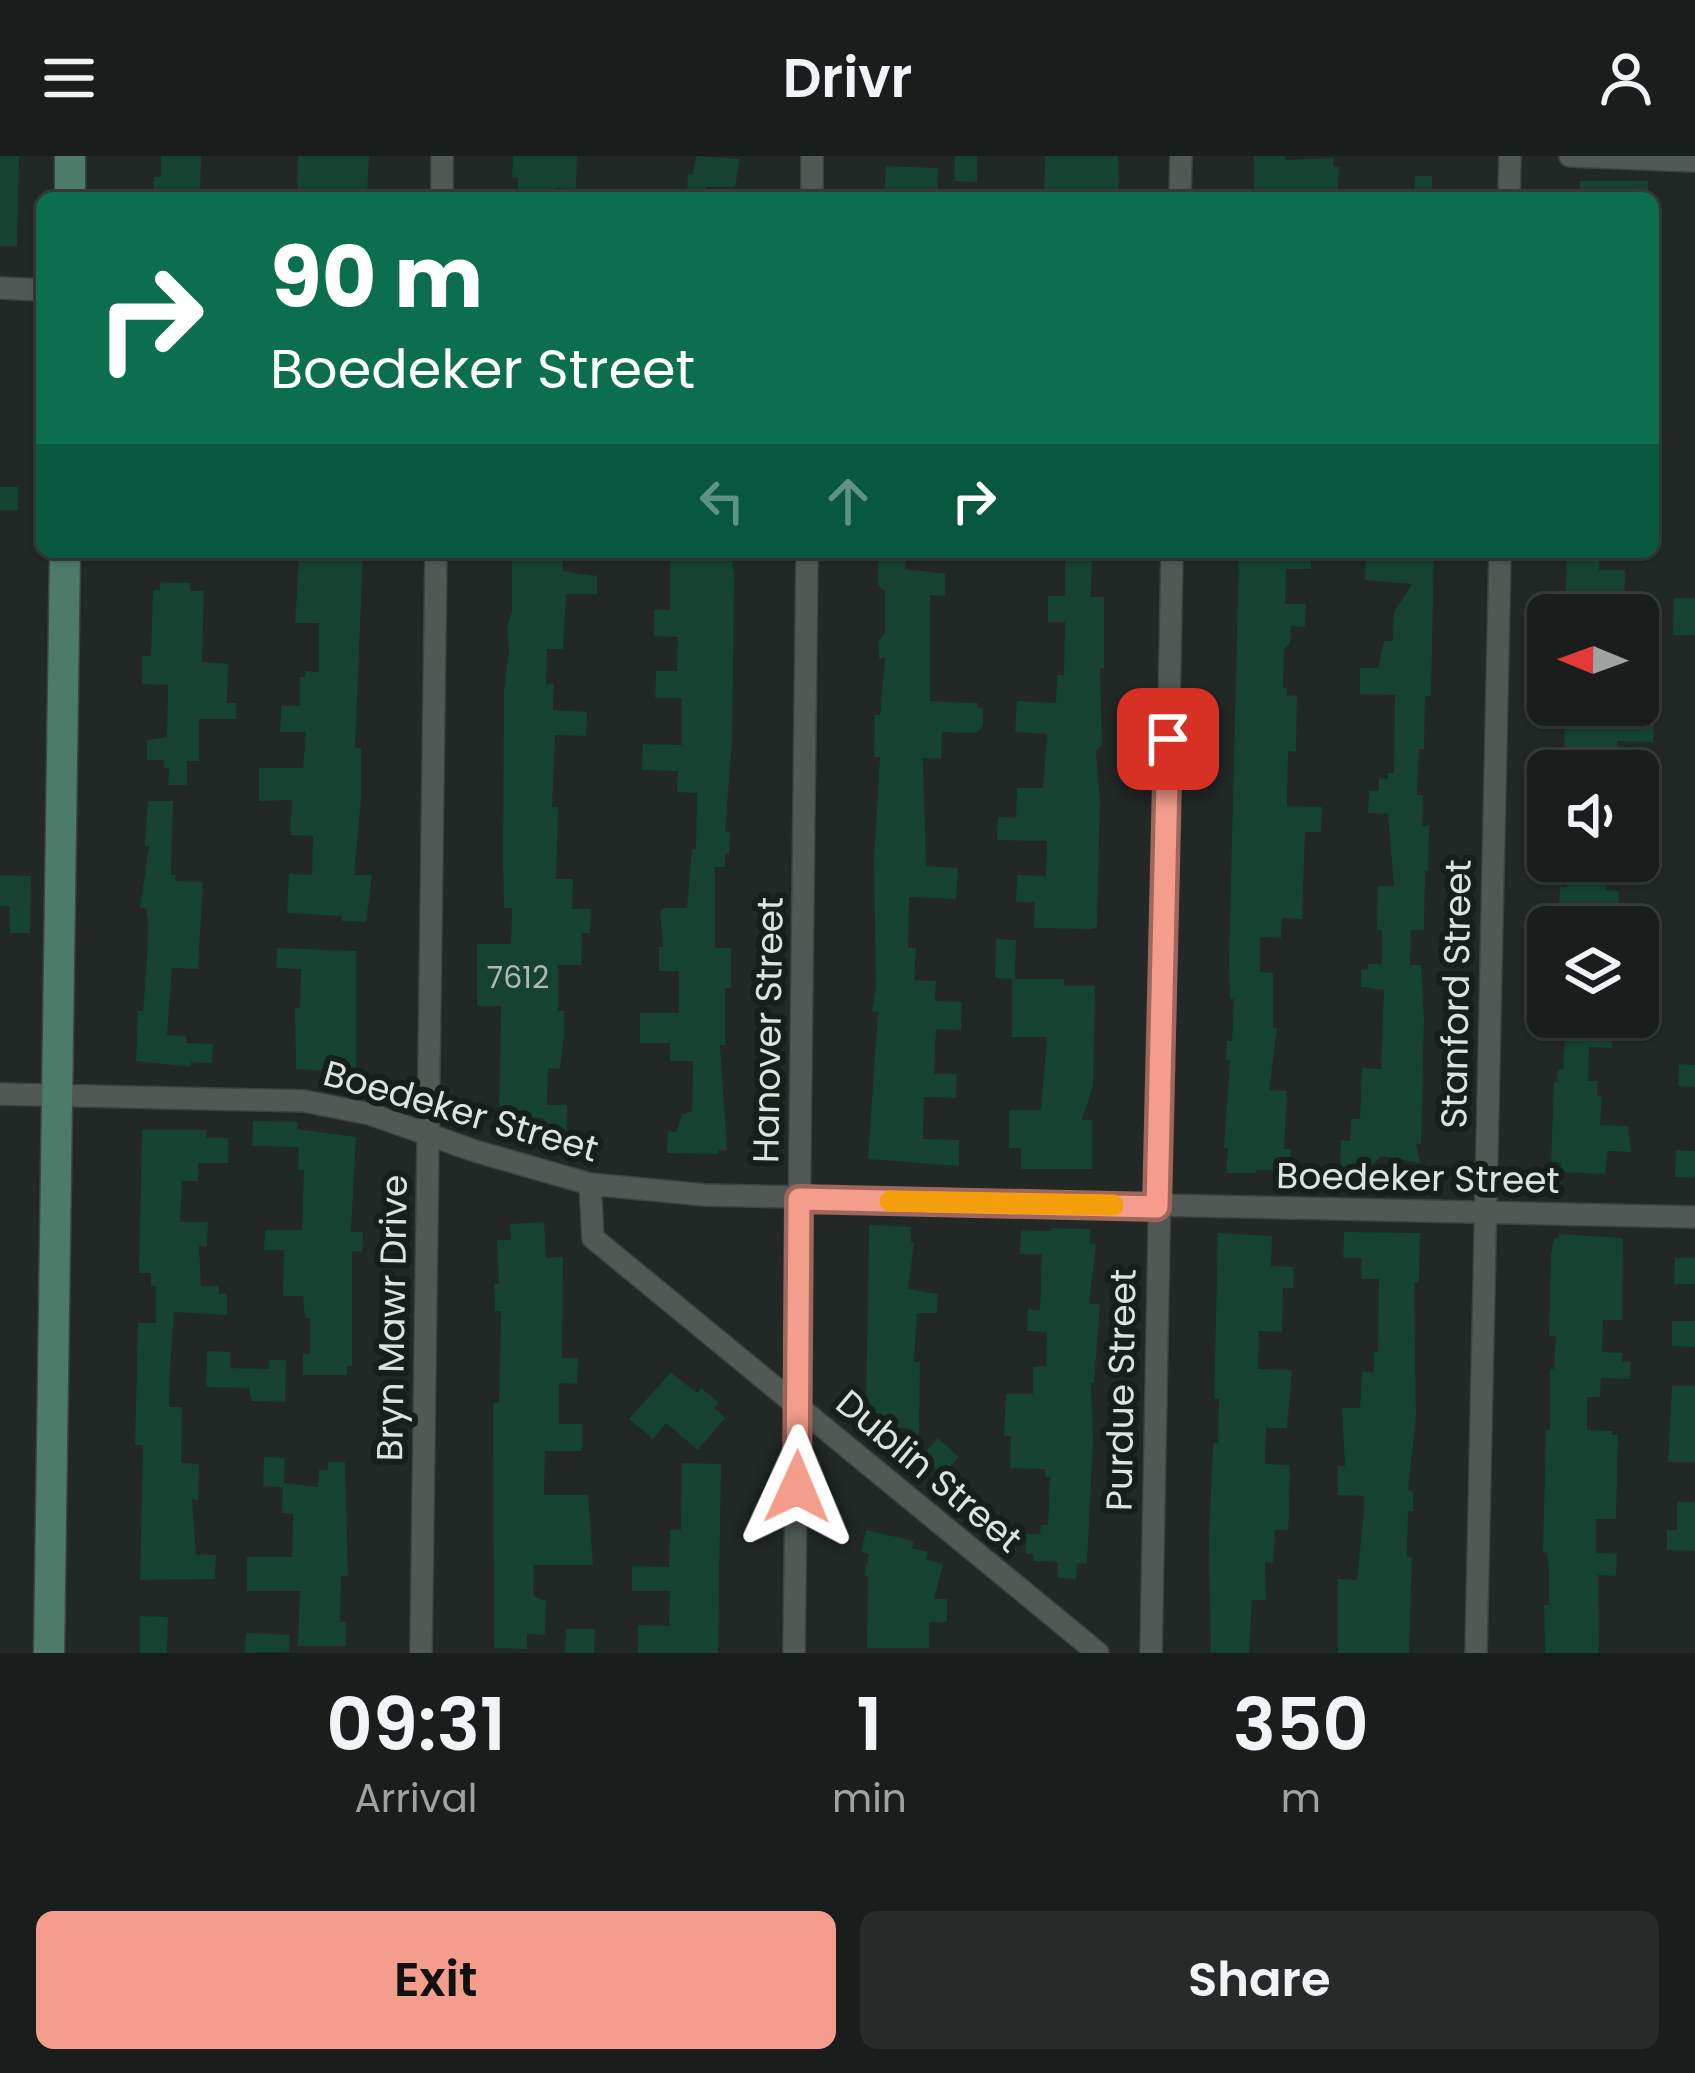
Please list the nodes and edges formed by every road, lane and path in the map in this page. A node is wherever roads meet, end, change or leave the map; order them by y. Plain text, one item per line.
1 (70, 156) edge
2 (442, 156) edge
3 (812, 156) edge
4 (1181, 156) edge
5 (1510, 156) edge
6 (1570, 156) edge
7 (1695, 161) edge
8 (70, 192) edge
9 (442, 192) edge
10 (812, 192) edge
11 (1180, 192) edge
12 (1509, 192) edge
13 (0, 288) edge
14 (36, 290) edge
15 (64, 558) edge
16 (436, 558) edge
17 (807, 558) edge
18 (1172, 558) edge
19 (1500, 558) edge
20 (0, 1094) edge
21 (56, 1094) junction
22 (428, 1132) junction
23 (590, 1184) junction
24 (799, 1199) junction
25 (1157, 1207) junction
26 (1484, 1212) junction
27 (1695, 1217) edge
28 (798, 1405) junction
29 (49, 1653) edge
30 (421, 1653) edge
31 (794, 1653) edge
32 (1098, 1653) edge
33 (1151, 1653) edge
34 (1475, 1653) edge

1 - 8 street
2 - 9 street
3 - 10 street
4 - 11 street
5 - 12 street
6 - 7 street
13 - 14 street
15 - 21 street
16 - 22 street, Bryn Mawr Drive
17 - 24 street, Hanover Street
18 - 25 street, Purdue Street
19 - 26 street, Stanford Street
20 - 21 street, Boedeker Street
21 - 22 street, Boedeker Street
21 - 29 street
22 - 23 street, Boedeker Street
22 - 30 street, Bryn Mawr Drive
23 - 24 street, Boedeker Street
23 - 28 street, Dublin Street
24 - 25 street, Boedeker Street
24 - 28 street, Hanover Street
25 - 26 street, Boedeker Street
25 - 33 street, Purdue Street
26 - 27 street, Boedeker Street
26 - 34 street, Stanford Street
28 - 31 street, Hanover Street
28 - 32 street, Dublin Street

